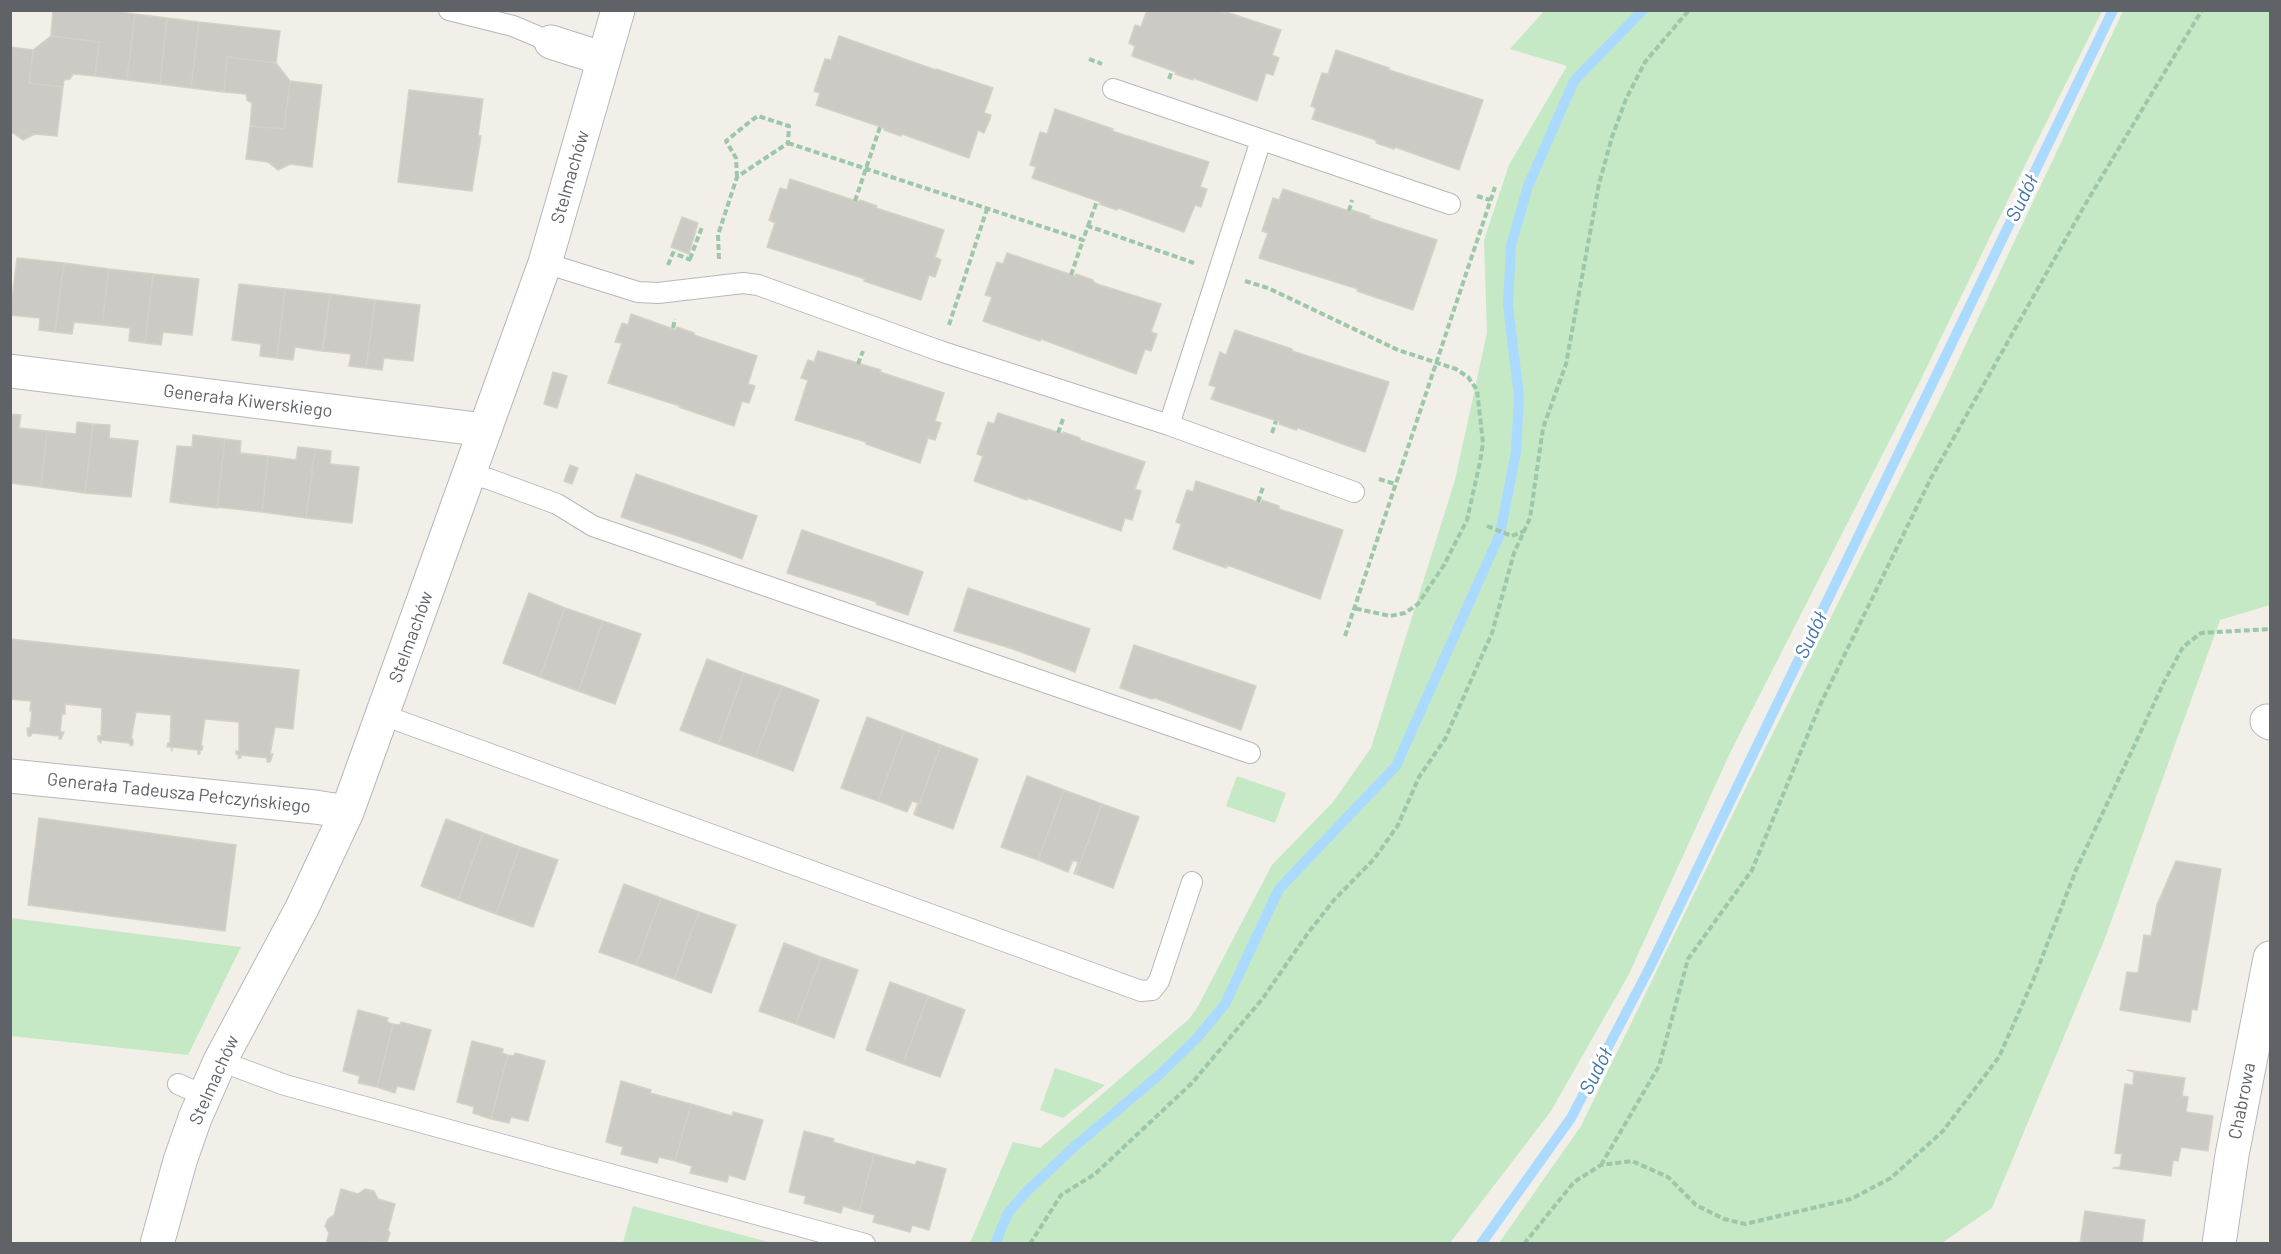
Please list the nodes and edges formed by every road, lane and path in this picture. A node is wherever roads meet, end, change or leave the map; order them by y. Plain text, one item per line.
1 (449, 10) edge
2 (618, 10) edge
3 (1689, 10) edge
4 (2202, 10) edge
5 (551, 42) joint
6 (604, 59) junction
7 (1113, 89) dead end
8 (880, 127) dead end
9 (1261, 140) junction
10 (788, 143) junction
11 (866, 170) junction
12 (737, 177) junction
13 (1495, 187) dead end
14 (1470, 193) dead end
15 (1354, 194) dead end
16 (1490, 200) junction
17 (855, 201) dead end
18 (1097, 201) dead end
19 (1449, 204) dead end
20 (987, 209) junction
21 (1349, 211) dead end
22 (1088, 226) junction
23 (702, 227) dead end
24 (1083, 240) junction
25 (1183, 259) dead end
26 (690, 260) dead end
27 (545, 263) junction
28 (719, 266) dead end
29 (1071, 275) dead end
30 (1238, 278) dead end
31 (940, 351) junction
32 (1436, 362) junction
33 (10, 371) edge
34 (1169, 426) junction
35 (485, 430) junction
36 (469, 474) junction
37 (1376, 478) dead end
38 (1395, 484) junction
39 (1354, 492) dead end
40 (1487, 526) dead end
41 (1524, 531) junction
42 (1353, 608) junction
43 (2271, 629) edge
44 (1345, 636) dead end
45 (383, 715) junction
46 (1250, 753) dead end
47 (10, 776) edge
48 (347, 812) junction
49 (1192, 882) dead end
50 (2271, 958) edge
51 (220, 1061) junction
52 (1600, 1165) junction
53 (157, 1244) edge
54 (865, 1244) edge
55 (1030, 1244) edge
56 (1524, 1244) edge
57 (2219, 1244) edge

1 - 5 lane
2 - 6 street, Stelmachów
3 - 41 path
4 - 52 path
5 - 6 street
6 - 27 street, Stelmachów
7 - 9 lane
8 - 11 path
9 - 19 lane
9 - 34 lane
10 - 11 path
10 - 12 path
10 - 12 path
11 - 17 path
11 - 20 path
12 - 28 path
13 - 16 path
14 - 16 path
15 - 21 path
16 - 32 path
18 - 22 path
20 - 24 path
20 - 31 path
22 - 24 path
22 - 25 path
23 - 26 path
24 - 29 path
27 - 31 lane
27 - 35 street, Stelmachów
30 - 32 path
31 - 34 lane
32 - 38 path
32 - 42 path
33 - 35 street, Generała Kiwerskiego
34 - 39 lane
35 - 36 street, Stelmachów
36 - 45 street, Stelmachów
36 - 46 lane
37 - 38 path
38 - 42 path
40 - 41 path
41 - 55 path
42 - 44 path
43 - 52 path
45 - 48 street, Stelmachów
45 - 49 lane
47 - 48 street, Generała Tadeusza Pełczyńskiego
48 - 51 street, Stelmachów
50 - 57 street, Chabrowa
51 - 53 street, Stelmachów
51 - 54 lane
52 - 56 path

